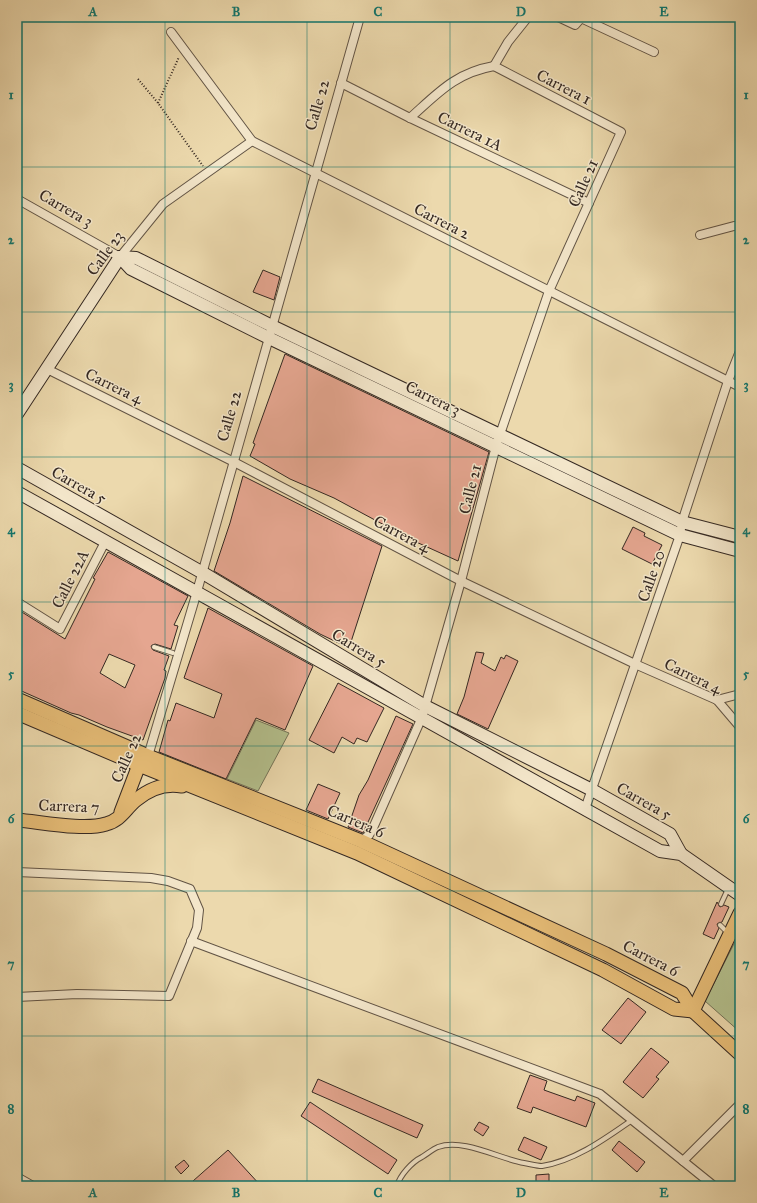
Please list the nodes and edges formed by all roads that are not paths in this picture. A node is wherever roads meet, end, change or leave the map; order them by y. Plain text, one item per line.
1 (360, 17) edge
2 (528, 17) edge
3 (558, 17) edge
4 (581, 17) edge
5 (171, 32) dead end
6 (654, 52) dead end
7 (494, 66) junction
8 (341, 83) junction
9 (410, 118) junction
10 (621, 132) joint
11 (252, 141) junction
12 (316, 172) junction
13 (17, 199) edge
14 (589, 203) junction
15 (740, 226) edge
16 (700, 234) dead end
17 (120, 257) junction
18 (549, 290) junction
19 (271, 332) junction
20 (740, 351) edge
21 (47, 369) junction
22 (728, 381) junction
23 (740, 387) edge
24 (17, 414) edge
25 (498, 440) junction
26 (234, 462) junction
27 (17, 468) edge
28 (593, 486) junction
29 (17, 492) edge
30 (682, 522) junction
31 (680, 535) junction
32 (740, 537) edge
33 (105, 542) junction
34 (740, 551) edge
35 (203, 573) junction
36 (461, 581) junction
37 (197, 593) junction
38 (17, 602) edge
39 (154, 647) dead end
40 (173, 653) dead end
41 (635, 664) junction
42 (740, 694) edge
43 (17, 699) edge
44 (717, 700) junction
45 (423, 712) junction
46 (17, 713) edge
47 (740, 727) edge
48 (148, 756) junction
49 (139, 765) junction
50 (195, 788) junction
51 (592, 790) junction
52 (585, 809) junction
53 (118, 819) junction
54 (17, 820) edge
55 (359, 847) junction
56 (681, 854) junction
57 (17, 872) edge
58 (729, 886) junction
59 (740, 896) edge
60 (721, 904) dead end
61 (740, 913) edge
62 (191, 941) junction
63 (17, 997) edge
64 (693, 1011) junction
65 (740, 1054) edge
66 (740, 1104) edge
67 (632, 1120) junction
68 (683, 1161) junction
69 (17, 1177) edge
70 (33, 1186) edge
71 (397, 1186) edge
72 (714, 1186) edge

1 - 8 street, Calle 22
2 - 7 street
3 - 4 street
4 - 6 street
5 - 11 street, Carrera 2
7 - 9 street
7 - 10 street, Carrera 1
8 - 9 street, Carrera 1A
8 - 12 street, Calle 22
9 - 14 street, Carrera 1A
10 - 14 street, Calle 21
11 - 12 street, Carrera 2
11 - 17 street, Calle 23
12 - 18 street, Carrera 2
12 - 19 street, Calle 22
13 - 17 street, Carrera 3
14 - 18 street, Calle 21
15 - 16 street
17 - 19 street, Carrera 3
17 - 21 street, Calle 23
18 - 22 street, Carrera 2
18 - 25 street, Calle 21
19 - 25 street, Carrera 3
19 - 26 street, Calle 22
20 - 22 street, Calle 20
21 - 24 street, Calle 23
21 - 26 street, Carrera 4
22 - 23 street, Carrera 2
22 - 30 street, Calle 20
25 - 28 street, Carrera 3
25 - 36 street, Calle 21
26 - 35 street, Calle 22
26 - 36 street, Carrera 4
27 - 35 street, Carrera 5
28 - 30 street, Carrera 3
28 - 31 street, Carrera 3
29 - 33 street, Carrera 5
30 - 31 street, Calle 20
30 - 32 street, Carrera 3
31 - 34 street, Carrera 3
31 - 41 street, Calle 20
33 - 37 street, Carrera 5
33 - 38 street, Calle 22A
35 - 37 street, Calle 22
35 - 45 street, Carrera 5
36 - 41 street, Carrera 4
36 - 45 street, Calle 21
37 - 45 street, Carrera 5
37 - 48 street, Calle 22
39 - 40 lane
41 - 44 street, Carrera 4
41 - 51 street, Calle 20
42 - 44 street
43 - 48 main road, Carrera 6
44 - 47 street, Carrera 4
45 - 51 street, Carrera 5
45 - 52 street, Carrera 5
45 - 55 street, Calle 21
46 - 49 main road, Carrera 6
48 - 49 main road, Calle 22
48 - 55 main road, Carrera 6
49 - 50 main road, Carrera 6
49 - 53 main road, Calle 22
50 - 53 main road
50 - 55 main road, Carrera 6
51 - 52 street, Calle 20
51 - 56 street, Carrera 5
52 - 56 street, Carrera 5
53 - 54 main road, Carrera 7
55 - 64 main road, Carrera 6
55 - 64 main road, Carrera 6
56 - 58 street, Carrera 5
57 - 62 street
58 - 59 street, Carrera 5
58 - 60 lane
61 - 64 main road
62 - 63 street
62 - 67 street
64 - 65 main road
66 - 68 street
67 - 68 street
67 - 71 lane
68 - 72 street
69 - 70 street

